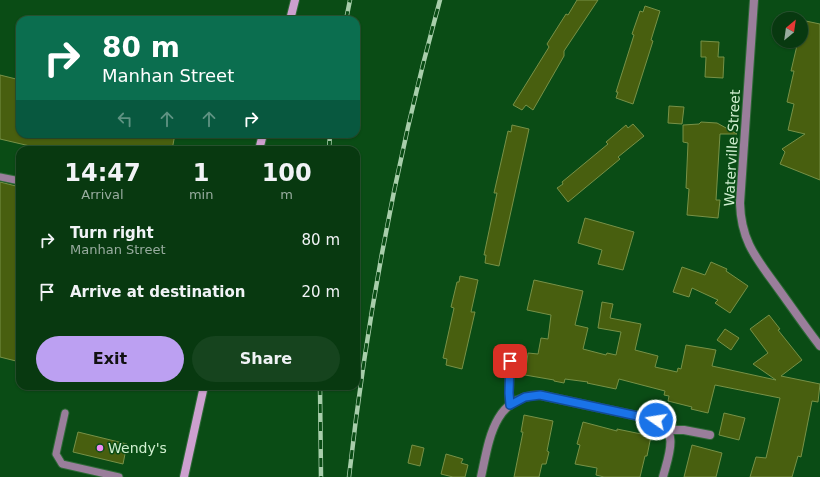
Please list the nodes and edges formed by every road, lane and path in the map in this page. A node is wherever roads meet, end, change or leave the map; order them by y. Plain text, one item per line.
1 (295, 0) edge
2 (754, 0) edge
3 (291, 16) edge
4 (0, 177) edge
5 (16, 180) edge
6 (820, 346) edge
7 (510, 361) dead end
8 (203, 390) edge
9 (510, 405) junction
10 (65, 413) dead end
11 (668, 430) junction
12 (710, 435) dead end
13 (119, 477) edge
14 (184, 477) edge
15 (481, 477) edge
16 (663, 477) edge

1 - 3 main road
2 - 6 street, Waterville Street
4 - 5 lane
7 - 9 street
8 - 14 main road
9 - 11 street
9 - 15 street
10 - 13 lane
11 - 12 street
11 - 16 street

